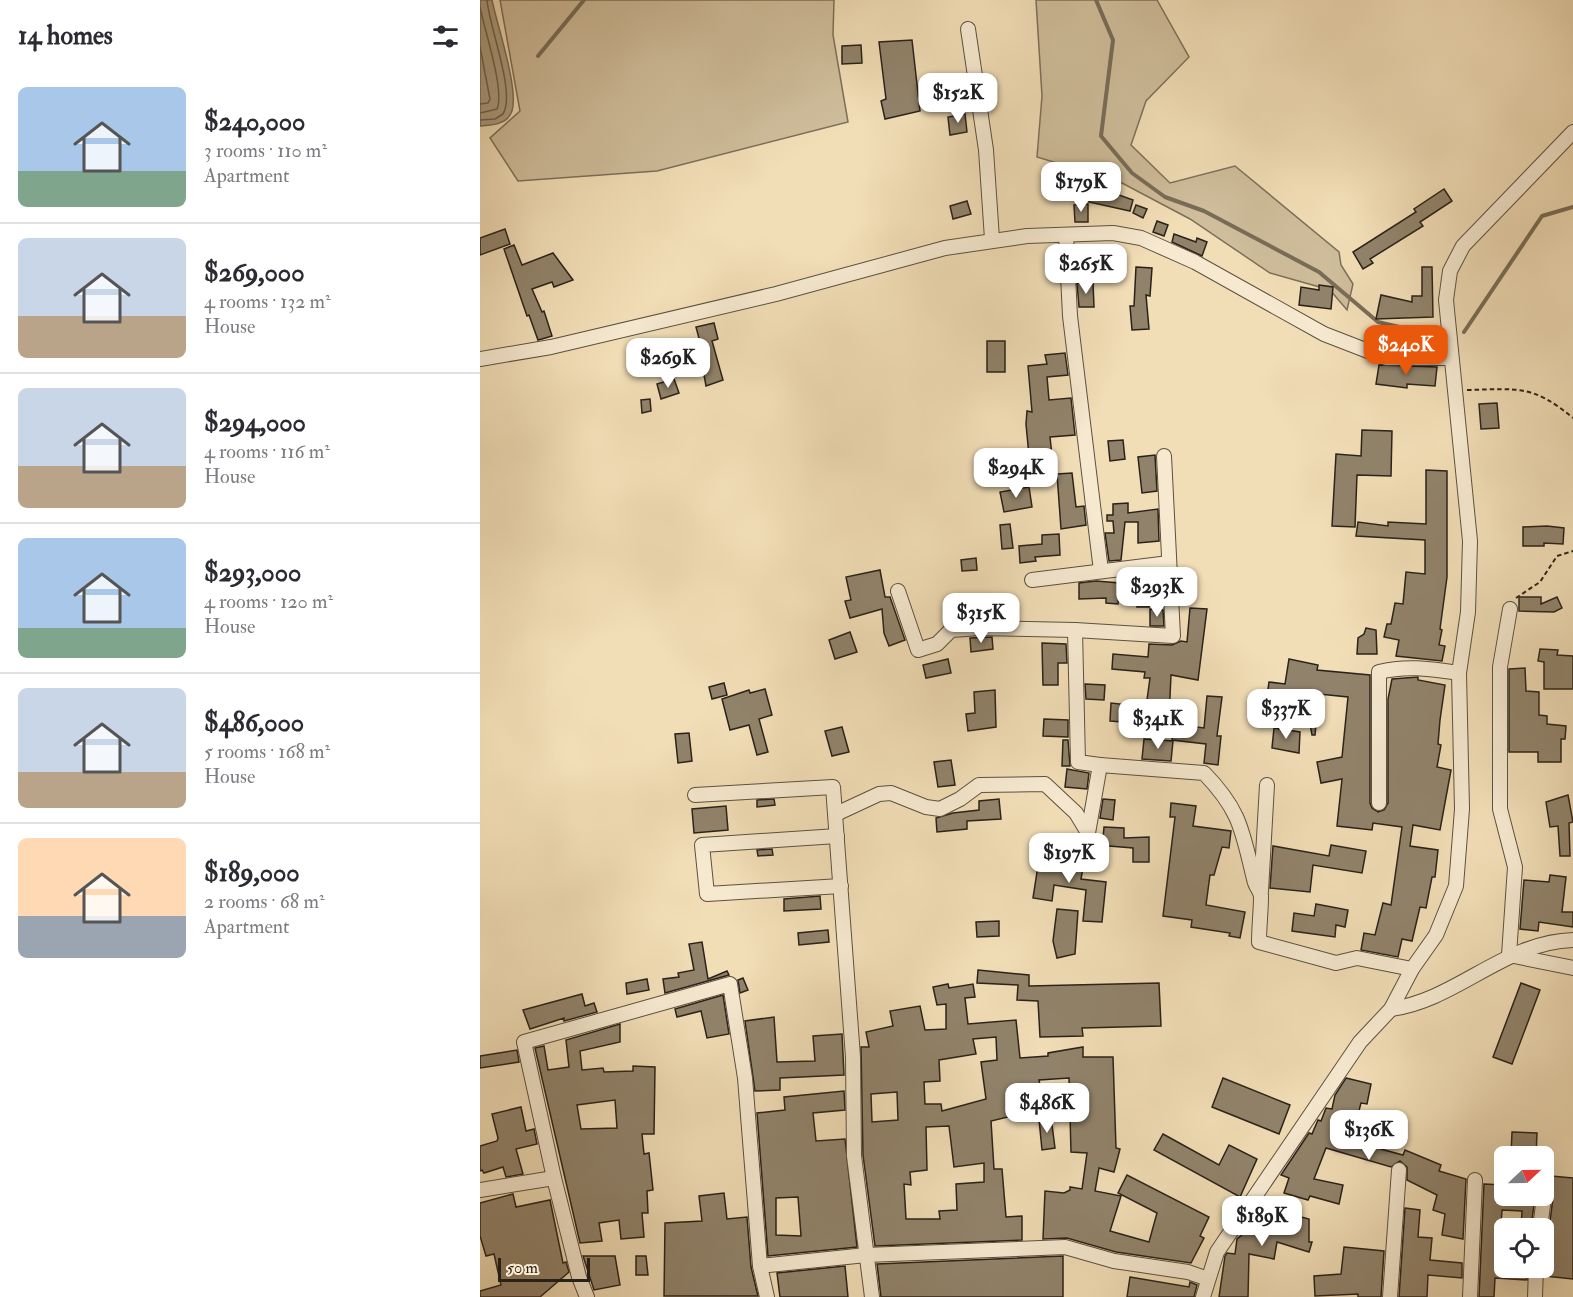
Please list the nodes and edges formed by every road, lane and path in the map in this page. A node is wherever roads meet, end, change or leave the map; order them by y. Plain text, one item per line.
1 (968, 29) dead end
2 (1573, 132) edge
3 (1066, 235) junction
4 (992, 239) junction
5 (1451, 358) junction
6 (480, 359) edge
7 (1454, 390) junction
8 (1573, 418) edge
9 (1164, 456) dead end
10 (1573, 551) edge
11 (1169, 563) junction
12 (1101, 571) junction
13 (1032, 580) dead end
14 (898, 591) dead end
15 (1510, 609) joint
16 (1075, 630) junction
17 (1459, 673) junction
18 (1100, 765) junction
19 (1267, 785) dead end
20 (695, 795) dead end
21 (1379, 803) dead end
22 (836, 814) junction
23 (837, 836) junction
24 (841, 886) junction
25 (1261, 893) junction
26 (1573, 940) edge
27 (1509, 955) junction
28 (1573, 968) edge
29 (1412, 969) junction
30 (1391, 1009) junction
31 (1399, 1170) dead end
32 (554, 1178) junction
33 (1475, 1180) dead end
34 (480, 1190) edge
35 (866, 1255) junction
36 (760, 1266) junction
37 (1536, 1278) edge
38 (1208, 1279) junction
39 (587, 1297) edge
40 (767, 1297) edge
41 (872, 1297) edge
42 (1203, 1297) edge
43 (1390, 1297) edge
44 (1470, 1297) edge
45 (1535, 1297) edge

1 - 4 street
2 - 5 street
3 - 4 street
3 - 5 street
3 - 12 street
4 - 6 street
5 - 7 street
7 - 8 path
7 - 17 street
9 - 11 street
10 - 15 path
11 - 12 street
11 - 16 street
12 - 13 street
14 - 16 street
15 - 27 street
16 - 18 street
17 - 21 street
17 - 29 street
18 - 22 street
18 - 25 street
19 - 25 street
20 - 22 street
22 - 23 street
23 - 24 street
23 - 24 street
24 - 35 street
25 - 29 street
26 - 27 street
27 - 28 street
27 - 30 street
29 - 30 street
30 - 38 street
31 - 43 street
32 - 34 street
32 - 36 street
32 - 39 street
33 - 44 street
35 - 36 street
35 - 38 street
35 - 41 street
36 - 40 street
37 - 45 street
38 - 42 street

